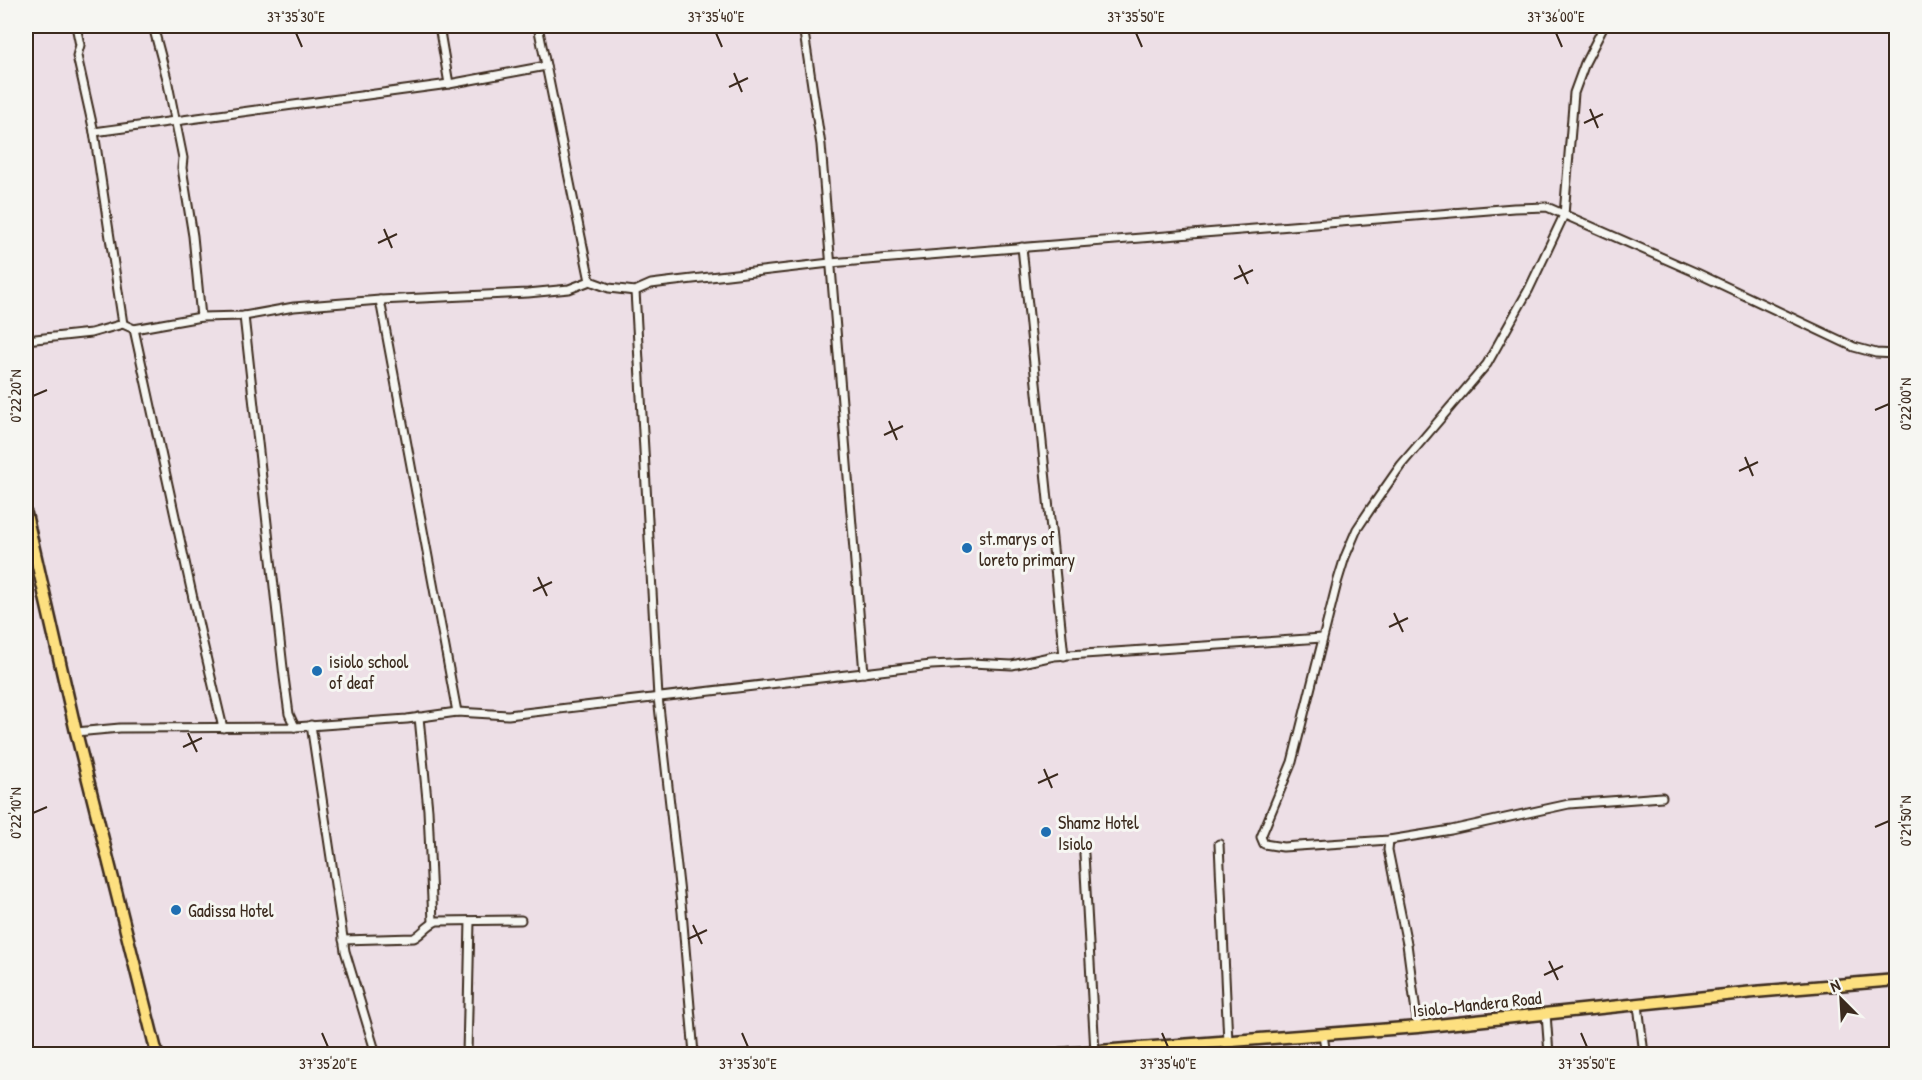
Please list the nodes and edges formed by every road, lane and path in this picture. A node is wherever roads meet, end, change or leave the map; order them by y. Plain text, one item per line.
1 (76, 26) edge
2 (153, 26) edge
3 (439, 26) edge
4 (538, 26) edge
5 (803, 26) edge
6 (1604, 26) edge
7 (546, 66) junction
8 (449, 84) junction
9 (174, 121) junction
10 (94, 132) junction
11 (1564, 215) junction
12 (1022, 247) junction
13 (830, 263) junction
14 (590, 281) junction
15 (635, 291) junction
16 (380, 300) junction
17 (244, 316) junction
18 (201, 317) junction
19 (123, 324) junction
20 (134, 329) junction
21 (1896, 332) edge
22 (26, 340) edge
23 (1896, 343) edge
24 (1896, 354) edge
25 (26, 514) edge
26 (1322, 638) junction
27 (1064, 656) junction
28 (864, 673) junction
29 (658, 697) junction
30 (457, 712) junction
31 (419, 717) junction
32 (310, 725) junction
33 (295, 727) junction
34 (223, 728) junction
35 (76, 732) junction
36 (1662, 797) dead end
37 (1389, 840) junction
38 (1219, 844) dead end
39 (1084, 854) dead end
40 (522, 920) dead end
41 (470, 921) junction
42 (433, 922) junction
43 (343, 940) junction
44 (1896, 980) edge
45 (1638, 1005) junction
46 (1546, 1014) junction
47 (1418, 1027) junction
48 (1323, 1035) junction
49 (1227, 1042) junction
50 (1095, 1052) junction
51 (1134, 1052) edge
52 (157, 1054) edge
53 (376, 1054) edge
54 (467, 1054) edge
55 (694, 1054) edge
56 (1060, 1054) edge
57 (1326, 1054) edge
58 (1550, 1054) edge
59 (1644, 1054) edge

1 - 10 street
2 - 9 street
3 - 8 street
4 - 7 street
5 - 13 street
6 - 11 street
7 - 8 street
7 - 14 street
8 - 9 street
9 - 10 street
9 - 18 street
10 - 19 street
11 - 12 street
11 - 24 street
11 - 26 street
12 - 13 street
12 - 27 street
13 - 15 street
13 - 28 street
14 - 15 street
14 - 16 street
15 - 29 street
16 - 17 street
16 - 30 street
17 - 18 street
17 - 33 street
18 - 20 street
19 - 20 street
19 - 22 street
20 - 34 street
21 - 23 street
25 - 35 highway
26 - 27 street
26 - 37 street
27 - 28 street
28 - 29 street
29 - 30 street
29 - 55 street
30 - 31 street
31 - 32 street
31 - 42 street
32 - 33 street
32 - 43 street
33 - 34 street
34 - 35 street
35 - 52 highway
36 - 37 street
37 - 47 street
38 - 49 street
39 - 50 street
40 - 41 street
41 - 42 street
41 - 54 street
42 - 43 street
43 - 53 street
44 - 45 highway, Isiolo-Mandera Road
45 - 46 highway, Isiolo-Mandera Road
45 - 59 street
46 - 47 highway, Isiolo-Mandera Road
46 - 58 street
47 - 48 highway, Isiolo-Mandera Road
48 - 49 highway, Isiolo-Mandera Road
48 - 57 street
49 - 51 highway, Isiolo-Mandera Road
50 - 51 highway, Isiolo-Mandera Road
50 - 56 highway, Isiolo-Mandera Road

